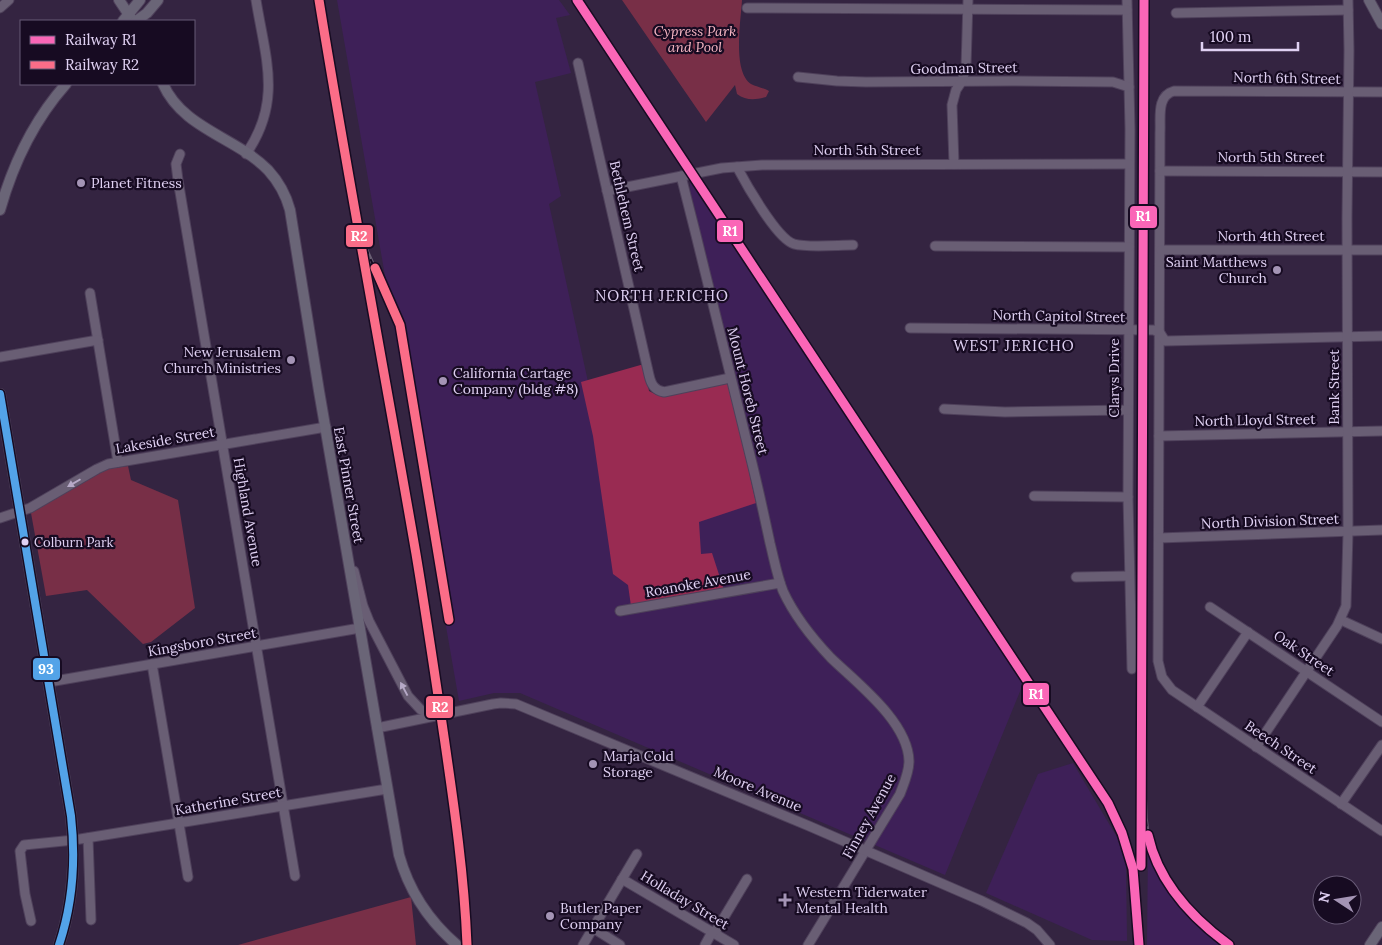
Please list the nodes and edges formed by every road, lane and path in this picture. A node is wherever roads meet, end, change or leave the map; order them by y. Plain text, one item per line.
1 (9, 0) edge
2 (118, 0) edge
3 (140, 0) edge
4 (158, 0) edge
5 (256, 0) edge
6 (1128, 0) edge
7 (1348, 0) edge
8 (1369, 0) edge
9 (968, 5) edge
10 (0, 8) edge
11 (747, 8) dead end
12 (1127, 10) junction
13 (1348, 10) junction
14 (1176, 13) dead end
15 (1379, 14) edge
16 (130, 19) edge
17 (1382, 24) edge
18 (578, 63) dead end
19 (798, 76) dead end
20 (962, 81) junction
21 (65, 85) edge
22 (164, 85) edge
23 (1129, 87) junction
24 (1349, 92) junction
25 (1382, 92) edge
26 (180, 154) dead end
27 (246, 154) junction
28 (954, 164) junction
29 (1130, 164) junction
30 (737, 166) junction
31 (1160, 171) junction
32 (1348, 171) junction
33 (1382, 172) edge
34 (681, 176) junction
35 (607, 191) junction
36 (0, 210) edge
37 (853, 245) dead end
38 (936, 246) dead end
39 (1129, 247) junction
40 (1161, 250) junction
41 (1347, 250) junction
42 (1382, 250) edge
43 (90, 293) dead end
44 (910, 328) dead end
45 (1128, 330) junction
46 (1160, 333) junction
47 (1347, 336) junction
48 (1382, 336) edge
49 (98, 340) junction
50 (0, 357) edge
51 (730, 378) junction
52 (0, 394) edge
53 (944, 409) dead end
54 (1128, 410) junction
55 (326, 427) junction
56 (1382, 430) edge
57 (1348, 432) junction
58 (1159, 436) junction
59 (222, 444) junction
60 (5, 452) edge
61 (118, 462) junction
62 (1034, 496) dead end
63 (1128, 497) junction
64 (20, 512) junction
65 (0, 518) edge
66 (342, 520) junction
67 (1382, 530) edge
68 (1348, 532) junction
69 (1158, 538) junction
70 (1130, 576) junction
71 (1076, 577) dead end
72 (780, 583) junction
73 (1210, 607) dead end
74 (620, 611) dead end
75 (1341, 620) junction
76 (360, 628) junction
77 (1248, 632) junction
78 (1382, 639) edge
79 (256, 646) junction
80 (152, 664) junction
81 (1132, 669) dead end
82 (1306, 672) junction
83 (49, 682) junction
84 (1166, 683) joint
85 (1197, 707) junction
86 (441, 716) junction
87 (1382, 722) edge
88 (377, 728) junction
89 (1382, 745) edge
90 (1256, 747) junction
91 (387, 789) junction
92 (1341, 804) junction
93 (283, 805) junction
94 (179, 823) junction
95 (1382, 831) edge
96 (88, 838) junction
97 (74, 840) junction
98 (866, 851) junction
99 (637, 854) dead end
100 (295, 876) dead end
101 (188, 877) dead end
102 (622, 879) junction
103 (747, 879) dead end
104 (90, 920) dead end
105 (31, 921) dead end
106 (593, 928) junction
107 (1382, 929) edge
108 (713, 932) junction
109 (58, 945) edge
110 (457, 945) edge
111 (583, 945) edge
112 (620, 945) edge
113 (705, 945) edge
114 (734, 945) edge
115 (808, 945) edge
116 (1050, 945) edge
117 (1370, 945) edge

1 - 10 street
2 - 16 main road
3 - 16 main road
4 - 16 main road
5 - 27 street
6 - 12 street, Clarys Drive
7 - 13 street, Bank Street
8 - 15 main road
9 - 11 street
9 - 12 street
9 - 20 street
12 - 23 street, Clarys Drive
13 - 14 street
13 - 24 street, Bank Street
15 - 17 main road
18 - 35 street, Bethlehem Street
19 - 20 street, Goodman Street
20 - 23 street, Goodman Street
20 - 28 street
21 - 36 main road
22 - 27 main road, East Pinner Street
23 - 29 street, Clarys Drive
24 - 25 street, North 6th Street
24 - 31 street, North 6th Street
24 - 32 street, Bank Street
26 - 59 street, Highland Avenue
27 - 55 main road, East Pinner Street
28 - 29 street, North 5th Street
28 - 30 street, North 5th Street
29 - 39 street, Clarys Drive
30 - 34 street, North 5th Street
30 - 37 street
31 - 32 street, North 5th Street
31 - 40 street, North 6th Street
32 - 33 street, North 5th Street
32 - 41 street, Bank Street
34 - 35 street, North 5th Street
34 - 51 street, Mount Horeb Street
35 - 51 street, Bethlehem Street
38 - 39 street
39 - 45 street, Clarys Drive
40 - 41 street, North 4th Street
40 - 46 street, North 6th Street
41 - 42 street, North 4th Street
41 - 47 street, Bank Street
43 - 49 street
44 - 45 street, North Capitol Street
45 - 46 street, North Capitol Street
45 - 54 street, Clarys Drive
46 - 47 street, North Capitol Street
46 - 58 street, North 6th Street
47 - 48 street, North Capitol Street
47 - 57 street, Bank Street
49 - 50 street
49 - 61 street
51 - 72 street, Mount Horeb Street
52 - 60 main road
53 - 54 street
54 - 63 street, Clarys Drive
55 - 59 street, Lakeside Street
55 - 66 main road, East Pinner Street
56 - 57 street, North Lloyd Street
57 - 58 street, North Lloyd Street
57 - 68 street, Bank Street
58 - 69 street, North 6th Street
59 - 61 street, Lakeside Street
59 - 79 street, Highland Avenue
60 - 64 main road
61 -> 64 street, Lakeside Street
62 - 63 street
63 - 70 street, Clarys Drive
64 - 65 street, Lakeside Street
64 - 83 main road
66 - 76 main road, East Pinner Street
86 -> 66 street
67 - 68 street, North Division Street
68 - 69 street, North Division Street
68 - 75 street, Bank Street
69 - 84 street, North 6th Street
70 - 71 street
70 - 81 street, Clarys Drive
72 - 74 street, Roanoke Avenue
72 - 98 street, Finney Avenue
73 - 77 street, Oak Street
75 - 78 street
75 - 82 street, Bank Street
76 - 79 street, Kingsboro Street
76 - 88 main road, East Pinner Street
77 - 82 street, Oak Street
77 - 85 street
79 - 80 street, Kingsboro Street
79 - 93 street, Highland Avenue
80 - 83 street, Kingsboro Street
80 - 94 street
82 - 87 street, Oak Street
82 - 90 street, Bank Street
83 - 97 main road
84 - 85 street, Beech Street
85 - 90 street, Beech Street
86 - 88 street, Moore Avenue
86 - 98 street, Moore Avenue
88 - 91 main road, East Pinner Street
89 - 92 street
90 - 92 street, Beech Street
91 - 93 street, Katherine Street
91 - 110 main road, East Pinner Street
92 - 95 street, Beech Street
93 - 94 street, Katherine Street
93 - 100 street, Highland Avenue
94 - 96 street, Katherine Street
94 - 101 street
96 - 97 street, Katherine Street
96 - 104 street
97 - 105 street, Katherine Street
97 - 109 main road
98 - 115 street, Finney Avenue
98 - 116 street, Moore Avenue
99 - 102 street
102 - 106 street
102 - 108 street, Holladay Street
103 - 108 street
106 - 111 street
106 - 112 street
107 - 117 main road
108 - 113 street
108 - 114 street, Holladay Street

